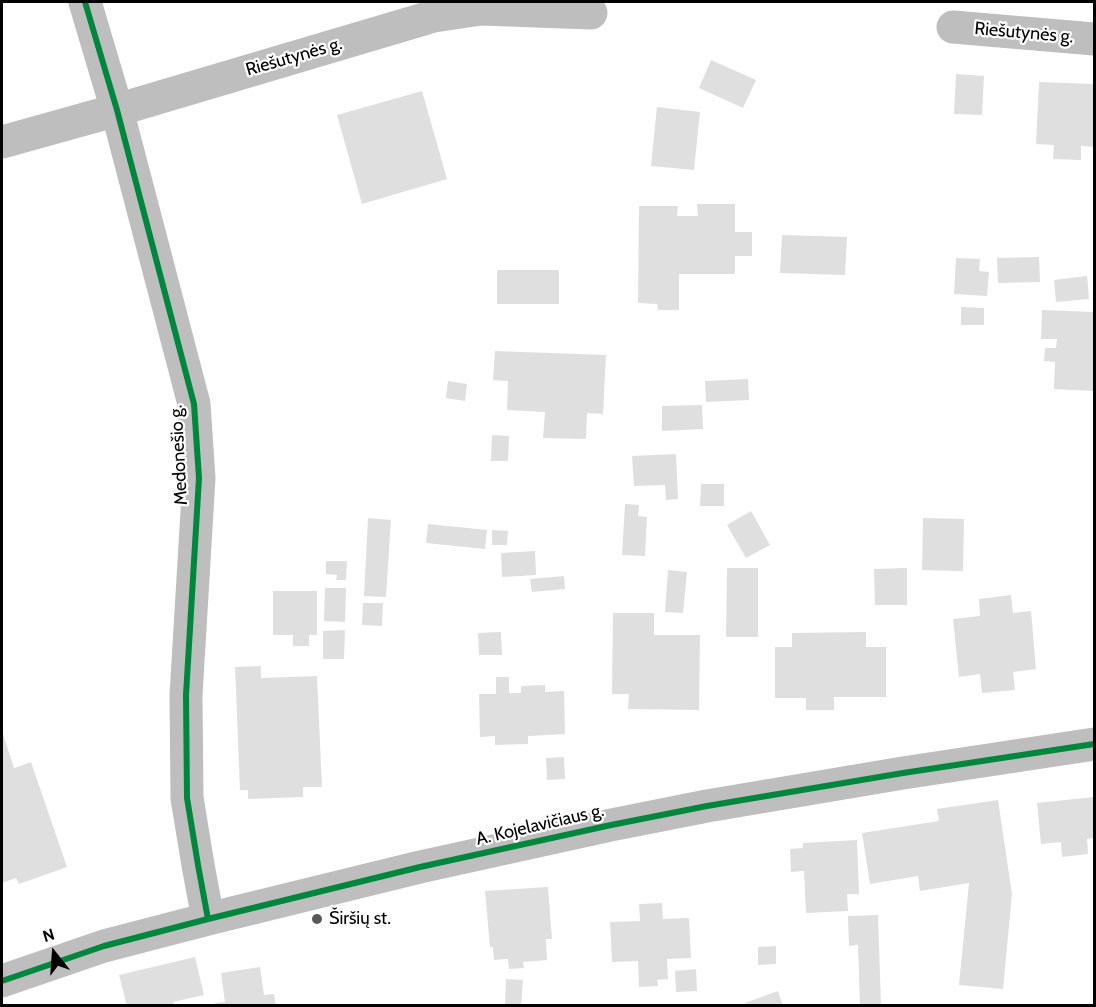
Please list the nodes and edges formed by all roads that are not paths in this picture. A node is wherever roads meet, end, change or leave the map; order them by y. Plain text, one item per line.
1 (85, 2) edge
2 (591, 13) dead end
3 (953, 27) dead end
4 (1095, 39) edge
5 (117, 110) junction
6 (2, 142) edge
7 (1095, 744) edge
8 (208, 918) junction
9 (2, 981) edge

1 - 5 street, Medonešio g.
2 - 5 street, Riešutynės g.
3 - 4 street, Riešutynės g.
5 - 6 street, Riešutynės g.
5 - 8 street, Medonešio g.
7 - 8 street, A. Kojelavičiaus g.
8 - 9 street, A. Kojelavičiaus g.

